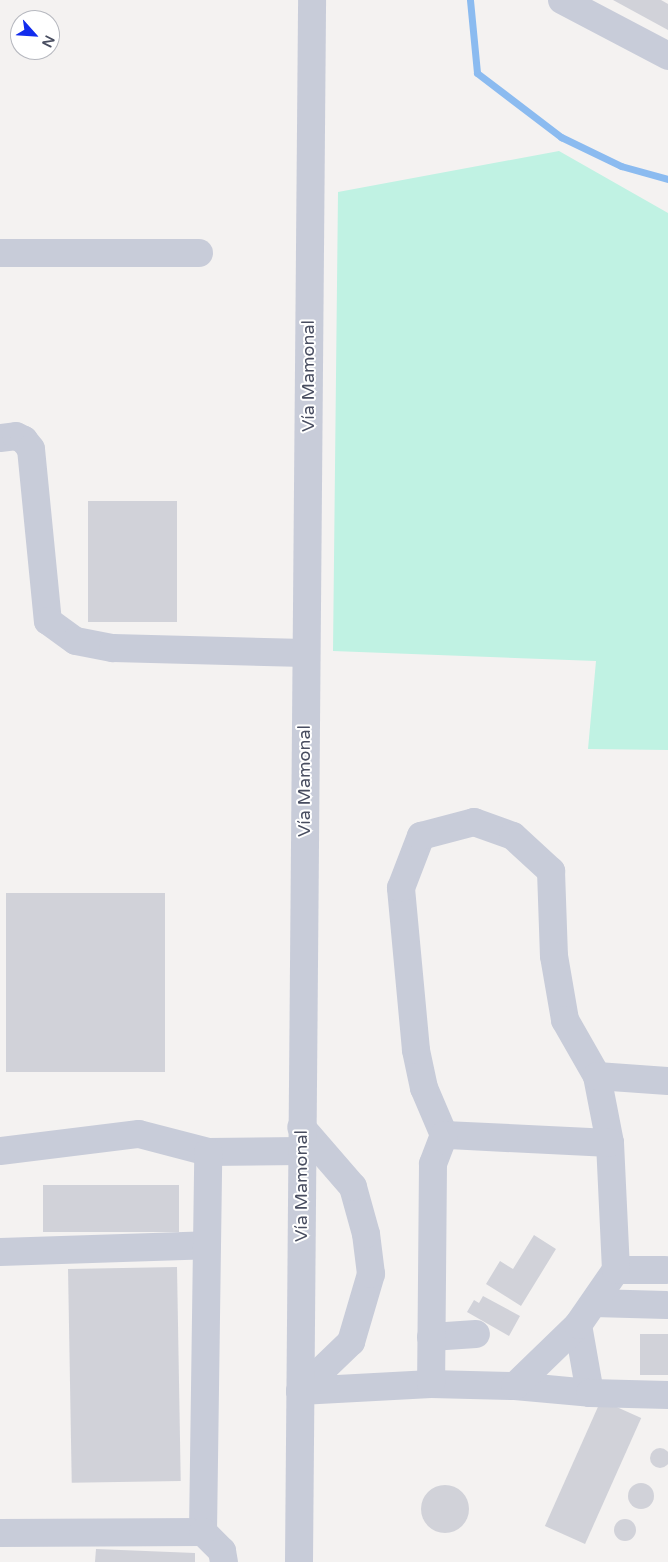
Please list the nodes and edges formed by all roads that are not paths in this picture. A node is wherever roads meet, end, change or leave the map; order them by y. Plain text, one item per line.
1 (312, 0) edge
2 (562, 0) edge
3 (668, 56) edge
4 (0, 253) edge
5 (199, 253) dead end
6 (0, 438) edge
7 (305, 653) junction
8 (597, 1076) junction
9 (668, 1081) edge
10 (444, 1135) junction
11 (301, 1139) junction
12 (610, 1143) junction
13 (0, 1151) edge
14 (208, 1152) junction
15 (207, 1245) junction
16 (0, 1252) edge
17 (616, 1270) junction
18 (665, 1270) dead end
19 (594, 1303) junction
20 (666, 1305) dead end
21 (578, 1325) junction
22 (476, 1334) dead end
23 (431, 1337) junction
24 (430, 1384) junction
25 (515, 1386) junction
26 (300, 1391) junction
27 (590, 1394) junction
28 (668, 1395) edge
29 (203, 1532) junction
30 (0, 1533) edge
31 (224, 1562) edge
32 (299, 1562) edge

1 - 7 street, Vía Mamonal
2 - 3 street
4 - 5 street
6 - 7 street
7 - 11 street, Vía Mamonal
8 - 9 street
8 - 10 street
8 - 12 street
10 - 12 street
10 - 23 street
11 - 14 street
11 - 26 street, Vía Mamonal
11 - 26 street
12 - 17 street
13 - 14 street
14 - 15 street
15 - 16 street
15 - 29 street
17 - 18 street
17 - 19 street
19 - 20 street
19 - 21 street
21 - 25 street
21 - 27 street
22 - 23 street
23 - 24 street
24 - 25 street
24 - 26 street
25 - 27 street
26 - 32 street, Vía Mamonal
27 - 28 street
29 - 30 street
29 - 31 street

